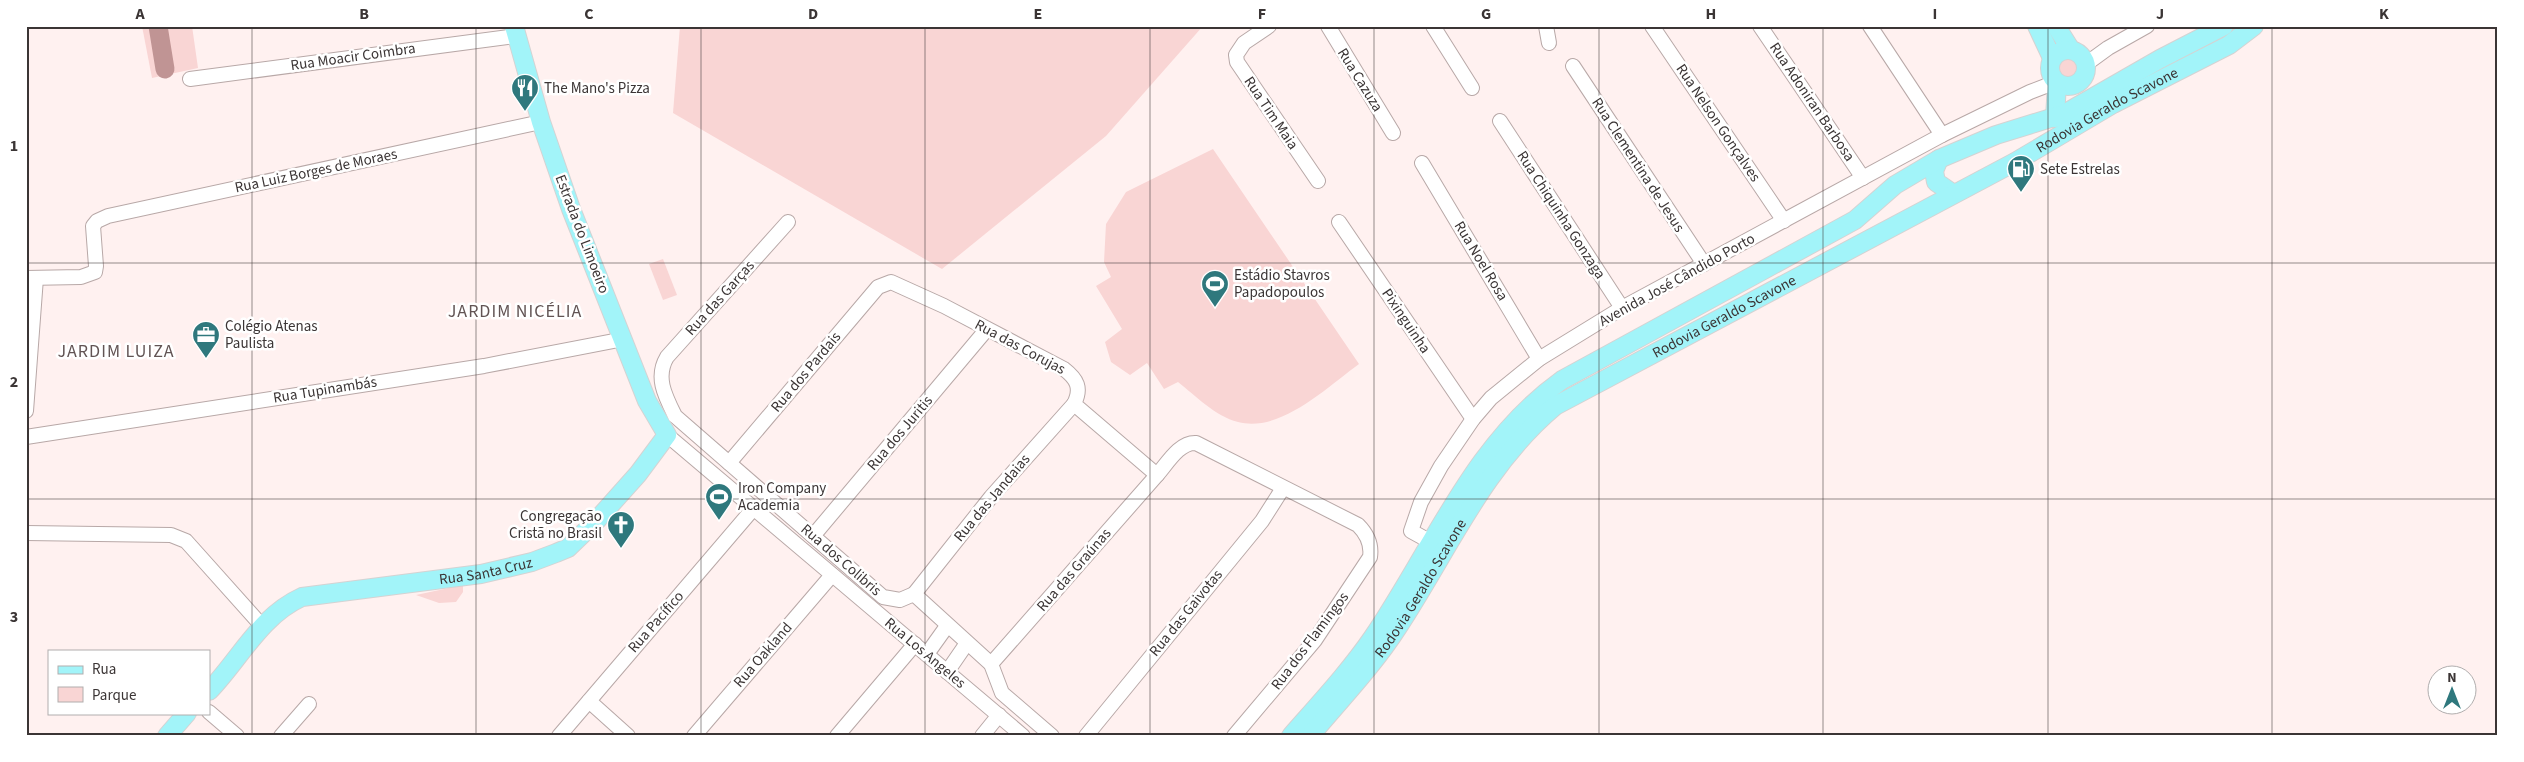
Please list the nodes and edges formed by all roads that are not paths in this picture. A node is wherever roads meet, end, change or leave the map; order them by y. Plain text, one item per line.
1 (1269, 26) edge
2 (1328, 26) edge
3 (1433, 26) edge
4 (1546, 26) edge
5 (1652, 26) edge
6 (1760, 26) edge
7 (1870, 26) edge
8 (2036, 26) edge
9 (2056, 26) edge
10 (2147, 26) edge
11 (2224, 26) edge
12 (2254, 26) edge
13 (515, 31) edge
14 (1549, 43) dead end
15 (2081, 59) junction
16 (1573, 66) dead end
17 (2054, 74) junction
18 (190, 79) dead end
19 (2114, 85) junction
20 (1472, 88) dead end
21 (2113, 104) junction
22 (2055, 118) junction
23 (1500, 121) dead end
24 (541, 122) junction
25 (1393, 133) dead end
26 (1942, 135) junction
27 (1996, 135) junction
28 (1939, 159) junction
29 (2015, 162) junction
30 (1422, 163) dead end
31 (1863, 178) junction
32 (1318, 181) dead end
33 (1952, 193) junction
34 (1784, 221) junction
35 (788, 222) dead end
36 (1339, 222) dead end
37 (1704, 264) junction
38 (31, 278) edge
39 (884, 284) joint
40 (1622, 308) junction
41 (987, 329) junction
42 (624, 340) junction
43 (1539, 359) junction
44 (661, 379) joint
45 (1074, 404) junction
46 (26, 410) edge
47 (1473, 418) junction
48 (667, 435) junction
49 (26, 437) edge
50 (729, 463) junction
51 (1156, 475) junction
52 (1283, 488) junction
53 (753, 510) junction
54 (26, 533) edge
55 (813, 536) junction
56 (1431, 542) junction
57 (832, 575) junction
58 (914, 594) junction
59 (262, 626) junction
60 (947, 626) junction
61 (967, 643) junction
62 (915, 644) junction
63 (927, 654) junction
64 (992, 664) junction
65 (947, 672) junction
66 (210, 690) edge
67 (589, 700) junction
68 (309, 704) dead end
69 (210, 713) edge
70 (187, 714) edge
71 (999, 715) junction
72 (167, 736) edge
73 (237, 736) edge
74 (281, 736) edge
75 (559, 736) edge
76 (628, 736) edge
77 (694, 736) edge
78 (837, 736) edge
79 (982, 736) edge
80 (1023, 736) edge
81 (1052, 736) edge
82 (1086, 736) edge
83 (1234, 736) edge
84 (1291, 736) edge
85 (1310, 736) edge

1 - 32 street, Rua Tim Maia
2 - 25 street, Rua Cazuza
3 - 20 street
4 - 14 street
5 - 34 street, Rua Nelson Gonçalves
6 - 31 street, Rua Adoniran Barbosa
7 - 26 street
8 - 17 main road
9 - 15 main road
10 - 15 street
11 - 19 main road, Rodovia Geraldo Scavone
12 - 21 main road, Rodovia Geraldo Scavone
13 - 18 street, Rua Moacir Coimbra
13 - 24 main road, Estrada do Limoeiro
15 - 17 main road
15 - 17 main road
15 - 19 main road
16 - 37 street, Rua Clementina de Jesus
17 - 22 main road
17 - 26 street, Avenida José Cândido Porto
19 - 21 main road
19 - 22 main road, Rodovia Geraldo Scavone
21 - 29 main road, Rodovia Geraldo Scavone
22 - 27 main road, Rodovia Geraldo Scavone
23 - 40 street, Rua Chiquinha Gonzaga
24 - 38 street, Rua Luiz Borges de Moraes
24 - 42 main road, Estrada do Limoeiro
26 - 31 street, Avenida José Cândido Porto
27 - 28 main road, Rodovia Geraldo Scavone
27 - 29 main road
28 - 33 main road
28 - 56 main road, Rodovia Geraldo Scavone
29 - 33 main road, Rodovia Geraldo Scavone
30 - 43 street, Rua Noel Rosa
31 - 34 street, Avenida José Cândido Porto
33 - 85 main road, Rodovia Geraldo Scavone
34 - 37 street, Avenida José Cândido Porto
35 - 44 street, Rua das Garças
36 - 47 street, Pixinguinha
37 - 40 street, Avenida José Cândido Porto
38 - 46 street
39 - 41 street, Rua das Corujas
39 - 50 street, Rua dos Pardais
40 - 43 street, Avenida José Cândido Porto
41 - 45 street, Rua das Corujas
41 - 55 street, Rua dos Juritis
42 - 48 main road, Estrada do Limoeiro
42 - 49 street, Rua Tupinambás
43 - 47 street, Avenida José Cândido Porto
44 - 50 street, Rua dos Colibris
45 - 51 street
45 - 58 street, Rua das Jandaias
47 - 56 street, Avenida José Cândido Porto
48 - 53 street, Rua Los Angeles
48 - 59 main road, Rua Santa Cruz
50 - 55 street, Rua dos Colibris
51 - 52 street
51 - 64 street, Rua das Graúnas
52 - 82 street, Rua das Gaivotas
52 - 83 street, Rua dos Flamingos
53 - 57 street, Rua Los Angeles
53 - 67 street, Rua Pacífico
54 - 59 street
55 - 58 street, Rua dos Colibris
56 - 84 main road, Rodovia Geraldo Scavone
57 - 62 street, Rua Los Angeles
57 - 77 street, Rua Oakland
58 - 60 street
59 - 66 main road
60 - 61 street
60 - 63 street
61 - 64 street
61 - 65 street
62 - 63 street, Rua Los Angeles
62 - 78 street
63 - 65 street, Rua Los Angeles
64 - 81 street
65 - 71 street, Rua Los Angeles
67 - 75 street, Rua Pacífico
67 - 76 street
68 - 74 street
69 - 73 street
70 - 72 main road
71 - 79 street
71 - 80 street, Rua Los Angeles

